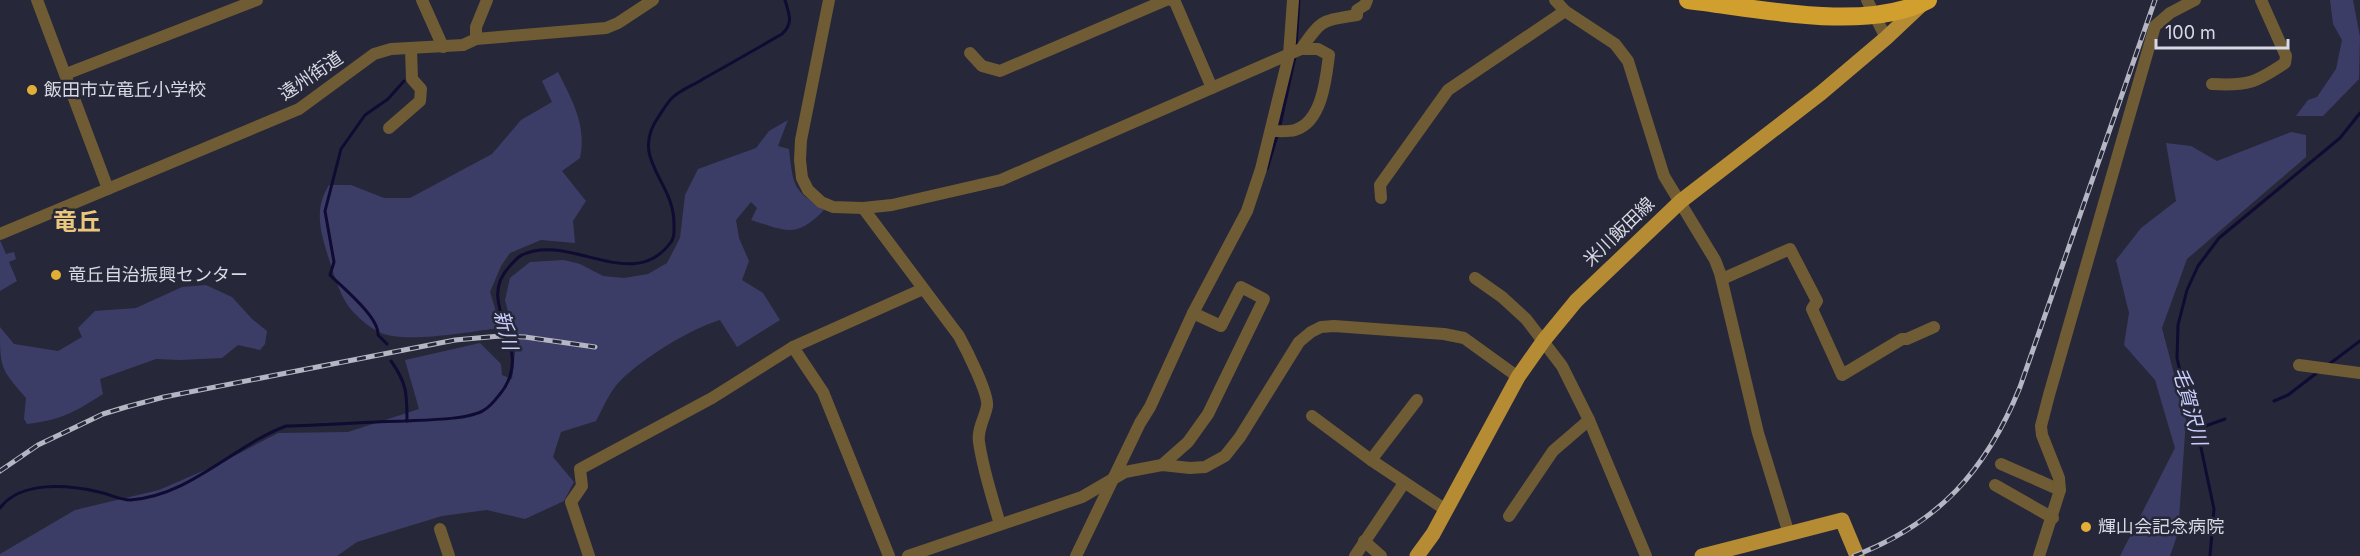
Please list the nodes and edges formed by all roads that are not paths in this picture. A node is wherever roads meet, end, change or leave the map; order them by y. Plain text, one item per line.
1 (37, 0) edge
2 (257, 0) edge
3 (422, 0) edge
4 (487, 0) edge
5 (653, 0) edge
6 (829, 0) edge
7 (1166, 0) edge
8 (1171, 0) edge
9 (1293, 0) edge
10 (1367, 0) edge
11 (1555, 0) edge
12 (1688, 0) edge
13 (2196, 0) edge
14 (2261, 0) edge
15 (1926, 1) edge
16 (1870, 8) edge
17 (1565, 11) junction
18 (1886, 38) junction
19 (476, 39) junction
20 (443, 47) junction
21 (411, 49) junction
22 (1295, 52) junction
23 (970, 53) dead end
24 (66, 74) junction
25 (2212, 84) dead end
26 (1212, 88) junction
27 (389, 128) dead end
28 (1271, 131) junction
29 (108, 189) junction
30 (1381, 198) dead end
31 (1681, 201) junction
32 (863, 208) junction
33 (0, 234) edge
34 (1475, 278) dead end
35 (1722, 279) junction
36 (923, 289) junction
37 (1193, 312) junction
38 (1934, 327) dead end
39 (1544, 340) junction
40 (794, 347) junction
41 (2299, 365) dead end
42 (2360, 373) edge
43 (1518, 377) junction
44 (1417, 400) dead end
45 (1312, 416) dead end
46 (1589, 420) junction
47 (1371, 460) junction
48 (2001, 464) dead end
49 (1162, 465) junction
50 (1111, 482) junction
51 (1404, 483) junction
52 (1995, 485) dead end
53 (2060, 490) junction
54 (1446, 510) junction
55 (1509, 516) dead end
56 (2052, 518) junction
57 (1000, 524) junction
58 (440, 530) dead end
59 (1789, 534) junction
60 (1364, 541) junction
61 (449, 556) edge
62 (589, 556) edge
63 (889, 556) edge
64 (908, 556) edge
65 (1076, 556) edge
66 (1355, 556) edge
67 (1381, 556) edge
68 (1417, 556) edge
69 (1646, 556) edge
70 (1702, 556) edge
71 (1857, 556) edge
72 (2039, 556) edge

1 - 24 street
2 - 24 street
3 - 20 street
4 - 19 street
5 - 19 street, 遠州街道
6 - 32 street
7 - 23 street
8 - 26 street
9 - 22 street
10 - 22 street
11 - 17 street
12 - 16 highway
13 - 53 street
14 - 25 street
15 - 16 highway
15 - 18 main road, 米川飯田線
16 - 18 street
17 - 30 street
17 - 31 street
18 - 31 main road, 米川飯田線
19 - 20 street, 遠州街道
20 - 21 street, 遠州街道
21 - 27 street
21 - 29 street, 遠州街道
22 - 26 street
22 - 28 street
22 - 28 street
24 - 29 street
26 - 32 street
28 - 37 street
29 - 33 street, 遠州街道
31 - 35 street
31 - 39 main road, 米川飯田線
32 - 36 street
34 - 39 street
35 - 38 street
35 - 59 street
36 - 40 street
36 - 57 street
37 - 49 street
37 - 50 street
39 - 43 main road, 米川飯田線
39 - 46 street
40 - 62 street
40 - 63 street
41 - 42 street
43 - 49 street
43 - 54 main road, 米川飯田線
44 - 47 street
45 - 47 street
46 - 55 street
46 - 69 street
47 - 51 street
48 - 53 street
49 - 50 street
50 - 57 street
50 - 65 street
51 - 54 street
51 - 60 street
52 - 56 street
53 - 56 street
54 - 68 main road, 米川飯田線
56 - 72 street
57 - 64 street
58 - 61 street
59 - 70 main road
59 - 71 main road
60 - 66 street
60 - 67 street

